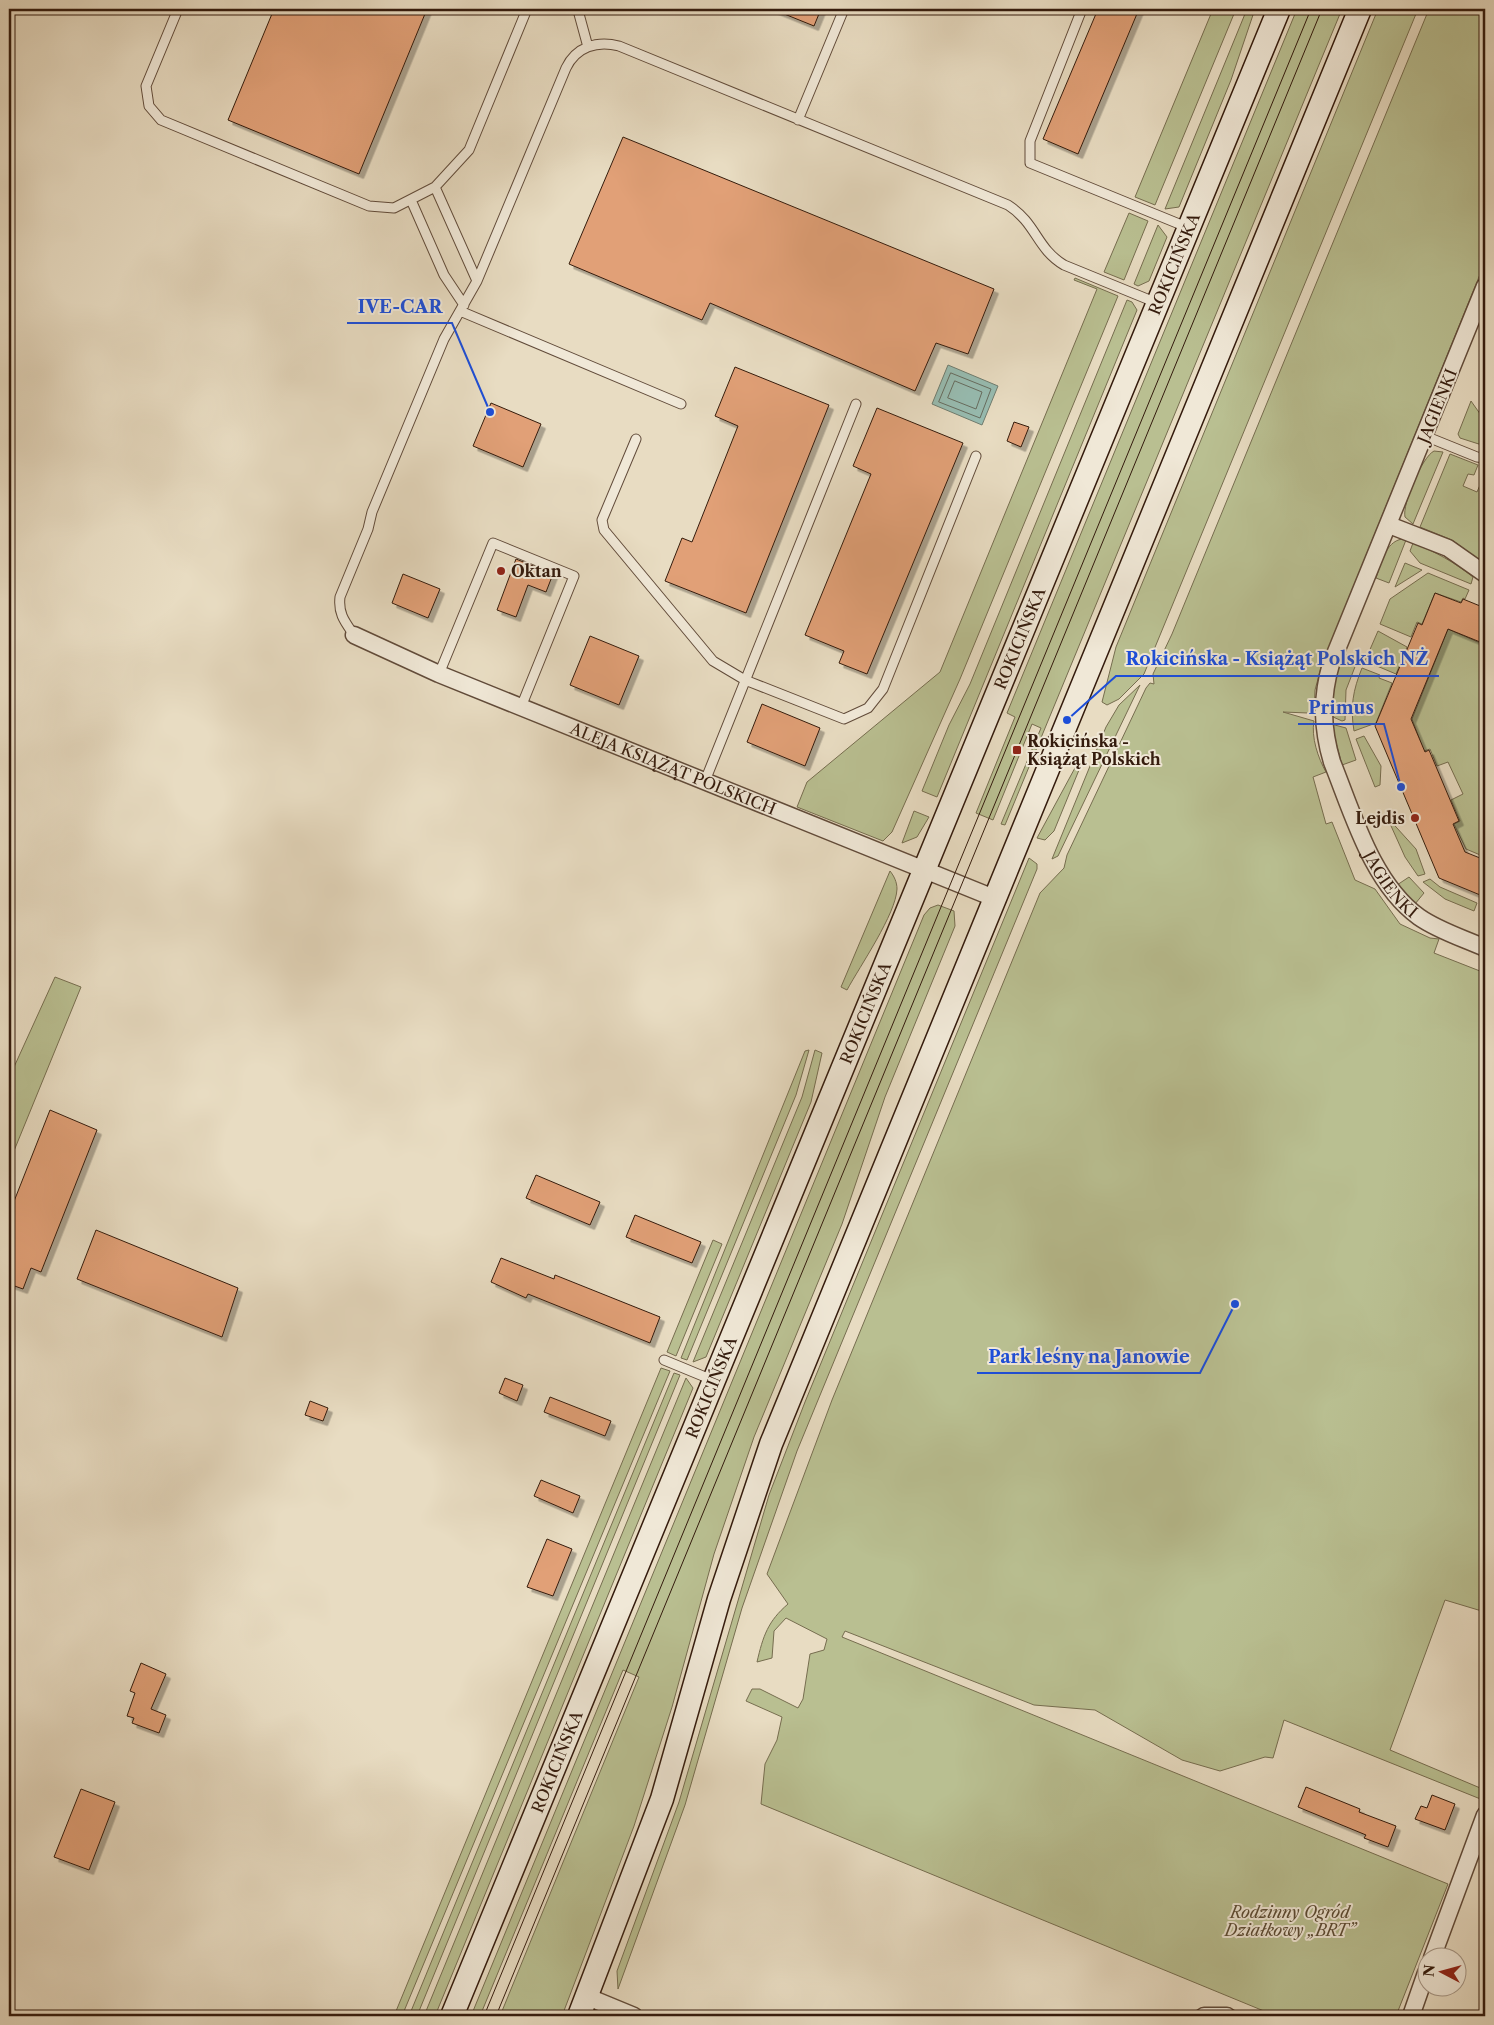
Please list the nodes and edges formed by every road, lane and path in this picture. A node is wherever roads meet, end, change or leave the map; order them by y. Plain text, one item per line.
1 (178, 9) edge
2 (527, 9) edge
3 (580, 9) edge
4 (844, 9) edge
5 (1082, 9) edge
6 (1279, 9) edge
7 (1360, 9) edge
8 (588, 47) junction
9 (798, 120) junction
10 (435, 187) junction
11 (411, 200) junction
12 (1189, 228) junction
13 (477, 281) junction
14 (1485, 286) edge
15 (1158, 304) junction
16 (462, 308) junction
17 (681, 404) dead end
18 (856, 404) dead end
19 (1425, 436) junction
20 (636, 439) dead end
21 (976, 456) dead end
22 (1485, 458) edge
23 (1389, 525) junction
24 (1485, 574) edge
25 (354, 635) joint
26 (439, 674) junction
27 (745, 680) junction
28 (522, 707) junction
29 (705, 781) junction
30 (925, 869) junction
31 (994, 898) junction
32 (1485, 948) edge
33 (664, 1360) dead end
34 (715, 1381) junction
35 (1485, 1814) edge
36 (1436, 1948) edge
37 (1417, 1998) edge
38 (584, 2007) edge
39 (452, 2016) edge
40 (634, 2016) edge
41 (1204, 2016) edge
42 (1228, 2016) edge
43 (1411, 2016) edge

1 - 11 lane
2 - 10 lane
3 - 8 lane
4 - 9 lane
5 - 12 lane
6 - 12 main road, ROKICIŃSKA
7 - 31 main road
8 - 9 lane
8 - 13 lane
9 - 15 lane
10 - 11 lane
10 - 13 lane
11 - 16 lane
12 - 15 main road, ROKICIŃSKA
13 - 16 lane
14 - 19 street, JAGIENKI
15 - 30 main road, ROKICIŃSKA
16 - 17 lane
16 - 25 lane
18 - 27 lane
19 - 22 lane
19 - 23 street, JAGIENKI
20 - 27 lane
21 - 27 lane
23 - 24 street
23 - 32 street, JAGIENKI
25 - 26 street, ALEJA KSIĄŻĄT POLSKICH
26 - 28 street, ALEJA KSIĄŻĄT POLSKICH
26 - 28 lane
27 - 29 lane
28 - 29 street, ALEJA KSIĄŻĄT POLSKICH
29 - 30 street, ALEJA KSIĄŻĄT POLSKICH
30 - 31 street, ALEJA KSIĄŻĄT POLSKICH
30 - 34 main road, ROKICIŃSKA
31 - 38 main road
33 - 34 lane
34 - 39 main road, ROKICIŃSKA
35 - 36 street
37 - 43 street
38 - 40 street
41 - 42 street

